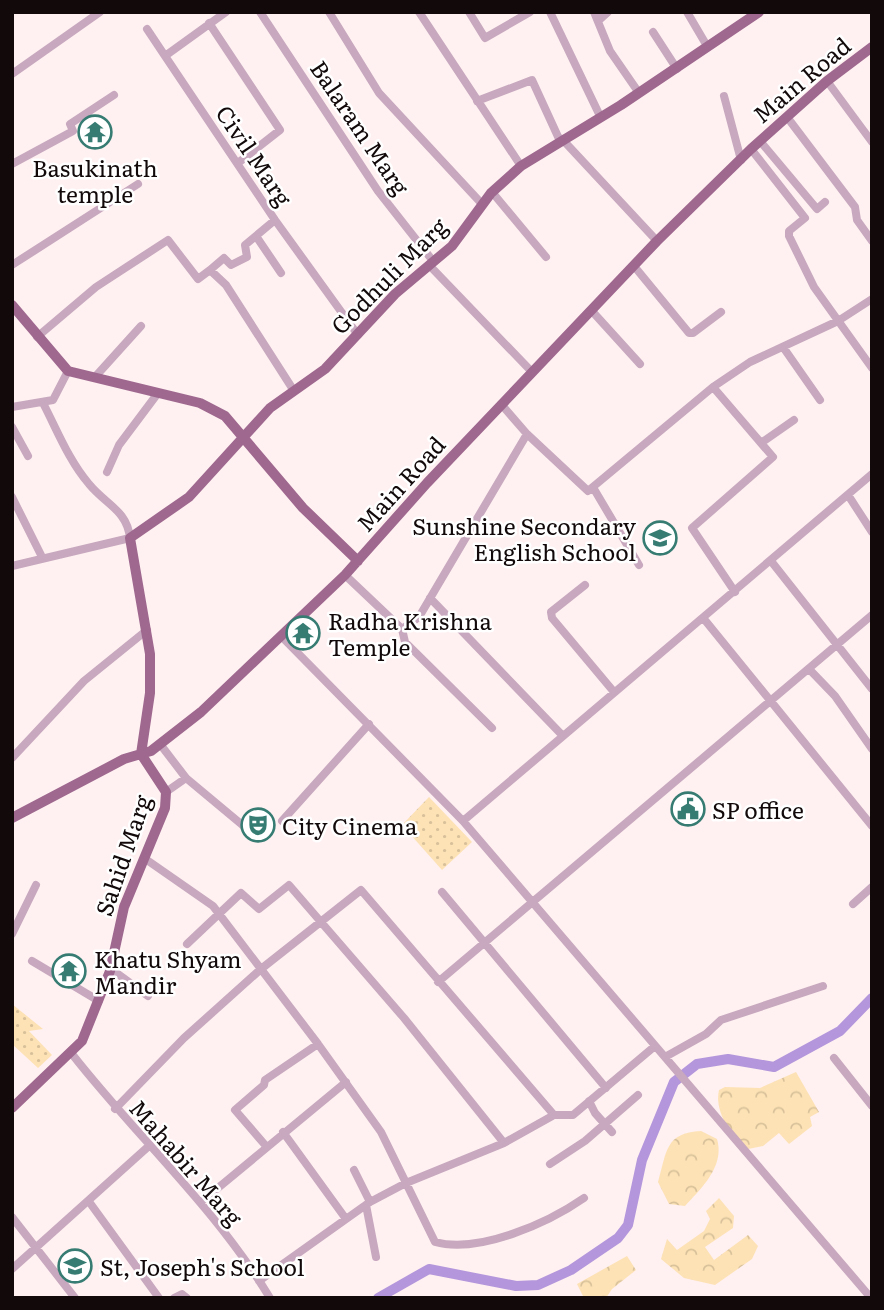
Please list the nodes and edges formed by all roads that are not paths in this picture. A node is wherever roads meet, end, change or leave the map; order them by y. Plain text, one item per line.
1 (100, 12) edge
2 (226, 12) edge
3 (260, 12) edge
4 (329, 12) edge
5 (419, 12) edge
6 (469, 12) edge
7 (530, 12) edge
8 (550, 12) edge
9 (594, 12) edge
10 (608, 12) edge
11 (687, 12) edge
12 (759, 12) edge
13 (598, 21) junction
14 (209, 23) junction
15 (148, 29) dead end
16 (653, 32) dead end
17 (707, 46) junction
18 (872, 47) edge
19 (872, 53) edge
20 (165, 56) junction
21 (677, 69) junction
22 (12, 74) edge
23 (828, 83) junction
24 (639, 93) junction
25 (114, 95) dead end
26 (724, 96) dead end
27 (477, 101) junction
28 (600, 116) junction
29 (788, 118) junction
30 (561, 140) junction
31 (872, 142) edge
32 (757, 146) junction
33 (741, 160) junction
34 (238, 163) junction
35 (12, 164) edge
36 (522, 166) junction
37 (138, 184) dead end
38 (492, 191) junction
39 (825, 202) dead end
40 (482, 204) junction
41 (275, 220) junction
42 (256, 236) junction
43 (872, 241) edge
44 (657, 242) junction
45 (545, 257) dead end
46 (431, 263) junction
47 (12, 265) edge
48 (635, 267) junction
49 (210, 270) junction
50 (281, 273) dead end
51 (872, 299) edge
52 (12, 305) edge
53 (592, 312) junction
54 (721, 312) dead end
55 (838, 321) junction
56 (141, 326) dead end
57 (358, 335) junction
58 (37, 337) junction
59 (783, 346) junction
60 (640, 364) dead end
61 (872, 368) edge
62 (68, 371) junction
63 (532, 372) junction
64 (95, 377) junction
65 (713, 387) junction
66 (294, 391) junction
67 (158, 393) junction
68 (820, 400) dead end
69 (43, 403) junction
70 (502, 405) junction
71 (12, 407) edge
72 (794, 420) dead end
73 (12, 427) edge
74 (527, 434) junction
75 (242, 435) junction
76 (761, 443) junction
77 (28, 456) dead end
78 (107, 472) dead end
79 (872, 474) edge
80 (594, 489) junction
81 (848, 495) junction
82 (12, 497) edge
83 (872, 532) edge
84 (130, 538) junction
85 (42, 557) junction
86 (358, 561) junction
87 (771, 561) junction
88 (639, 565) dead end
89 (12, 566) edge
90 (345, 575) junction
91 (585, 585) dead end
92 (735, 592) junction
93 (430, 598) junction
94 (872, 615) edge
95 (704, 619) junction
96 (402, 629) junction
97 (147, 630) junction
98 (281, 636) junction
99 (836, 645) junction
100 (809, 669) junction
101 (872, 689) edge
102 (614, 692) junction
103 (770, 702) junction
104 (369, 724) junction
105 (492, 728) dead end
106 (563, 736) junction
107 (160, 744) junction
108 (872, 749) edge
109 (141, 754) junction
110 (12, 758) edge
111 (186, 778) junction
112 (166, 792) junction
113 (12, 818) edge
114 (282, 821) dead end
115 (463, 821) junction
116 (872, 827) edge
117 (258, 838) dead end
118 (144, 858) junction
119 (36, 884) dead end
120 (872, 887) edge
121 (442, 892) dead end
122 (534, 901) junction
123 (853, 904) dead end
124 (220, 914) junction
125 (320, 922) junction
126 (12, 934) edge
127 (485, 943) junction
128 (187, 944) dead end
129 (32, 961) dead end
130 (111, 969) junction
131 (261, 969) junction
132 (438, 982) junction
133 (823, 986) dead end
134 (148, 996) dead end
135 (99, 1001) junction
136 (318, 1044) junction
137 (655, 1046) junction
138 (72, 1054) junction
139 (834, 1058) dead end
140 (667, 1060) junction
141 (346, 1082) junction
142 (606, 1088) junction
143 (638, 1095) dead end
144 (589, 1101) junction
145 (872, 1106) edge
146 (12, 1108) edge
147 (115, 1109) junction
148 (554, 1115) junction
149 (605, 1124) junction
150 (283, 1132) junction
151 (612, 1132) dead end
152 (504, 1143) junction
153 (150, 1146) junction
154 (266, 1146) junction
155 (550, 1164) dead end
156 (354, 1170) dead end
157 (406, 1183) junction
158 (583, 1198) dead end
159 (201, 1202) junction
160 (90, 1203) junction
161 (368, 1204) junction
162 (12, 1217) edge
163 (346, 1219) junction
164 (37, 1247) junction
165 (376, 1257) dead end
166 (12, 1269) edge
167 (259, 1281) junction
168 (75, 1298) edge
169 (159, 1298) edge
170 (174, 1298) edge
171 (187, 1298) edge
172 (270, 1298) edge
173 (871, 1298) edge

1 - 22 street
2 - 14 street
3 - 46 street, Balaram Marg
4 - 40 street
5 - 27 street
6 - 7 street
8 - 28 street
9 - 13 street
10 - 13 street
11 - 17 street
12 - 17 main road, Godhuli Marg
13 - 24 street
14 - 20 street
14 - 34 street
15 - 20 street, Civil Marg
16 - 21 street
17 - 21 main road, Godhuli Marg
18 - 23 main road, Main Road
19 - 23 main road, Main Road
20 - 34 street, Civil Marg
21 - 24 main road, Godhuli Marg
23 - 29 main road, Main Road
23 - 31 street
24 - 28 main road, Godhuli Marg
25 - 35 street
26 - 33 street
27 - 30 street
27 - 36 street
28 - 30 main road, Godhuli Marg
29 - 32 main road, Main Road
29 - 43 street
30 - 36 main road, Godhuli Marg
30 - 44 street
32 - 33 main road, Main Road
32 - 39 street
32 - 48 main road, Main Road
32 - 55 street
33 - 44 main road, Main Road
34 - 41 street, Civil Marg
36 - 38 main road, Godhuli Marg
37 - 47 street
38 - 40 main road, Godhuli Marg
38 - 45 street
40 - 46 main road, Godhuli Marg
41 - 42 street
41 - 57 street, Civil Marg
42 - 49 street
42 - 50 street
44 - 48 main road, Main Road
46 - 57 main road, Godhuli Marg
46 - 63 street, Balaram Marg
48 - 53 main road, Main Road
48 - 54 street
49 - 58 street
49 - 66 street
51 - 55 street
52 - 58 main road
53 - 60 street
53 - 63 main road, Main Road
53 - 70 main road, Main Road
55 - 59 street
55 - 61 street
56 - 64 street
57 - 66 main road, Godhuli Marg
58 - 62 main road
59 - 65 street
59 - 68 street
62 - 64 main road
62 - 69 street
63 - 70 main road, Main Road
64 - 67 main road
65 - 76 street
65 - 80 street
66 - 75 main road, Godhuli Marg
67 - 75 main road
67 - 78 street
69 - 71 street
69 - 84 street
70 - 74 street
70 - 86 main road, Main Road
72 - 76 street
73 - 77 street
74 - 80 street
74 - 93 street
75 - 84 main road, Godhuli Marg
75 - 86 main road
76 - 92 street
79 - 81 street
80 - 88 street
81 - 83 street
81 - 87 street
82 - 85 street
84 - 85 street
84 - 97 main road
85 - 89 street
86 - 90 main road, Main Road
87 - 92 street
87 - 99 street
90 - 96 street
90 - 98 main road, Main Road
91 - 102 street
92 - 95 street
93 - 96 street
93 - 106 street
94 - 99 street
95 - 102 street
95 - 103 street
96 - 105 street
97 - 109 main road
97 - 110 street
98 - 104 street
98 - 107 main road, Main Road
99 - 100 street
99 - 101 street
100 - 103 street
100 - 108 street
102 - 106 street
103 - 116 street
103 - 122 street
104 - 114 street
104 - 115 street
106 - 115 street
107 - 109 main road, Main Road
107 - 111 street
109 - 112 main road, Sahid Marg
109 - 113 main road, Main Road
111 - 112 street
111 - 117 street
112 - 118 main road, Sahid Marg
115 - 122 street
118 - 124 street
118 - 130 main road, Sahid Marg
119 - 126 street
120 - 123 street
121 - 127 street
122 - 127 street
122 - 137 street
124 - 125 street
124 - 128 street
124 - 131 street
125 - 131 street
125 - 132 street
125 - 152 street
127 - 132 street
127 - 142 street
129 - 135 street
130 - 134 street
130 - 135 main road, Sahid Marg
131 - 136 street
131 - 147 street
132 - 148 street
133 - 140 street
135 - 138 main road, Sahid Marg
136 - 141 street
136 - 154 street
137 - 140 street
137 - 142 street
138 - 146 main road, Sahid Marg
138 - 147 street, Mahabir Marg
139 - 145 street
140 - 173 street
141 - 150 street
141 - 157 street
142 - 144 street
143 - 149 street
144 - 148 street
144 - 149 street
147 - 153 street, Mahabir Marg
148 - 152 street
149 - 151 street
149 - 155 street
150 - 154 street
150 - 163 street
152 - 157 street
153 - 159 street, Mahabir Marg
153 - 160 street
154 - 159 street
156 - 161 street
157 - 158 street
157 - 161 street
159 - 167 street, Mahabir Marg
160 - 164 street
160 - 169 street
161 - 163 street
161 - 165 street
162 - 164 street
163 - 167 street
164 - 166 street
164 - 168 street
167 - 172 street, Mahabir Marg
170 - 171 street

